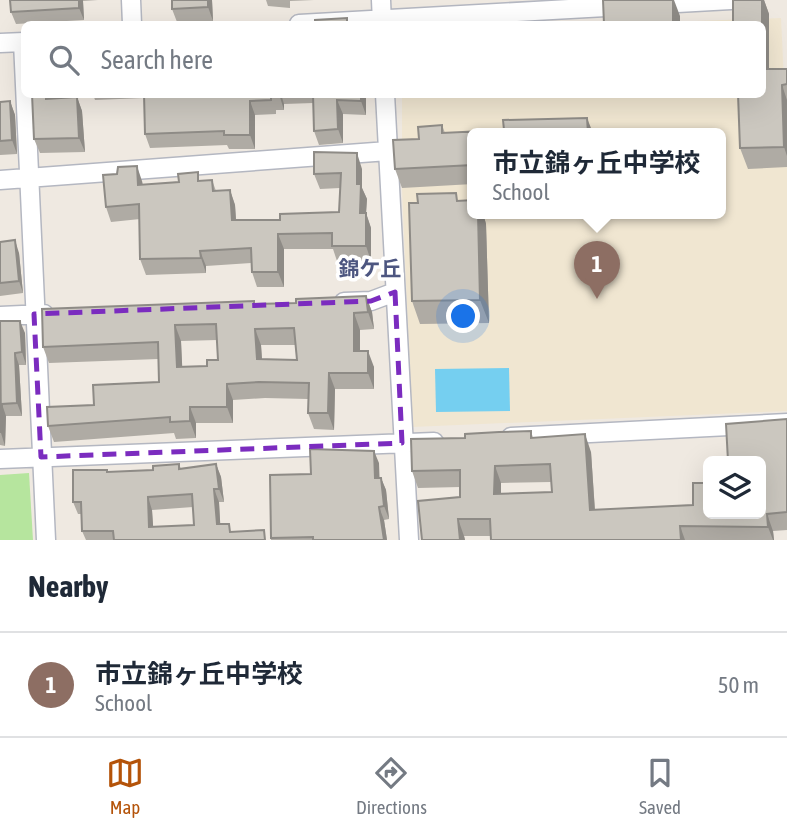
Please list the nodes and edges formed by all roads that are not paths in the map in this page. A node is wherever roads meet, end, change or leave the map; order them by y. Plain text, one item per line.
1 (131, 0) edge
2 (381, 0) edge
3 (731, 0) edge
4 (653, 1) edge
5 (132, 21) edge
6 (382, 21) edge
7 (395, 21) edge
8 (21, 42) edge
9 (0, 43) edge
10 (26, 98) edge
11 (385, 98) edge
12 (388, 150) junction
13 (30, 178) junction
14 (0, 180) edge
15 (395, 292) junction
16 (331, 302) edge
17 (61, 313) edge
18 (34, 314) junction
19 (0, 316) edge
20 (787, 423) edge
21 (498, 438) edge
22 (457, 440) edge
23 (402, 443) junction
24 (41, 457) junction
25 (0, 459) edge
26 (46, 540) edge
27 (409, 540) edge

1 - 5 street
2 - 6 street
3 - 4 street
4 - 7 street
8 - 9 street
10 - 13 street
11 - 12 street
12 - 13 street
12 - 15 street
13 - 14 street
13 - 18 street
15 - 16 street
15 - 23 street
17 - 18 street
18 - 19 street
18 - 24 street
20 - 21 street
22 - 23 street
23 - 24 street
23 - 27 street
24 - 25 street
24 - 26 street

